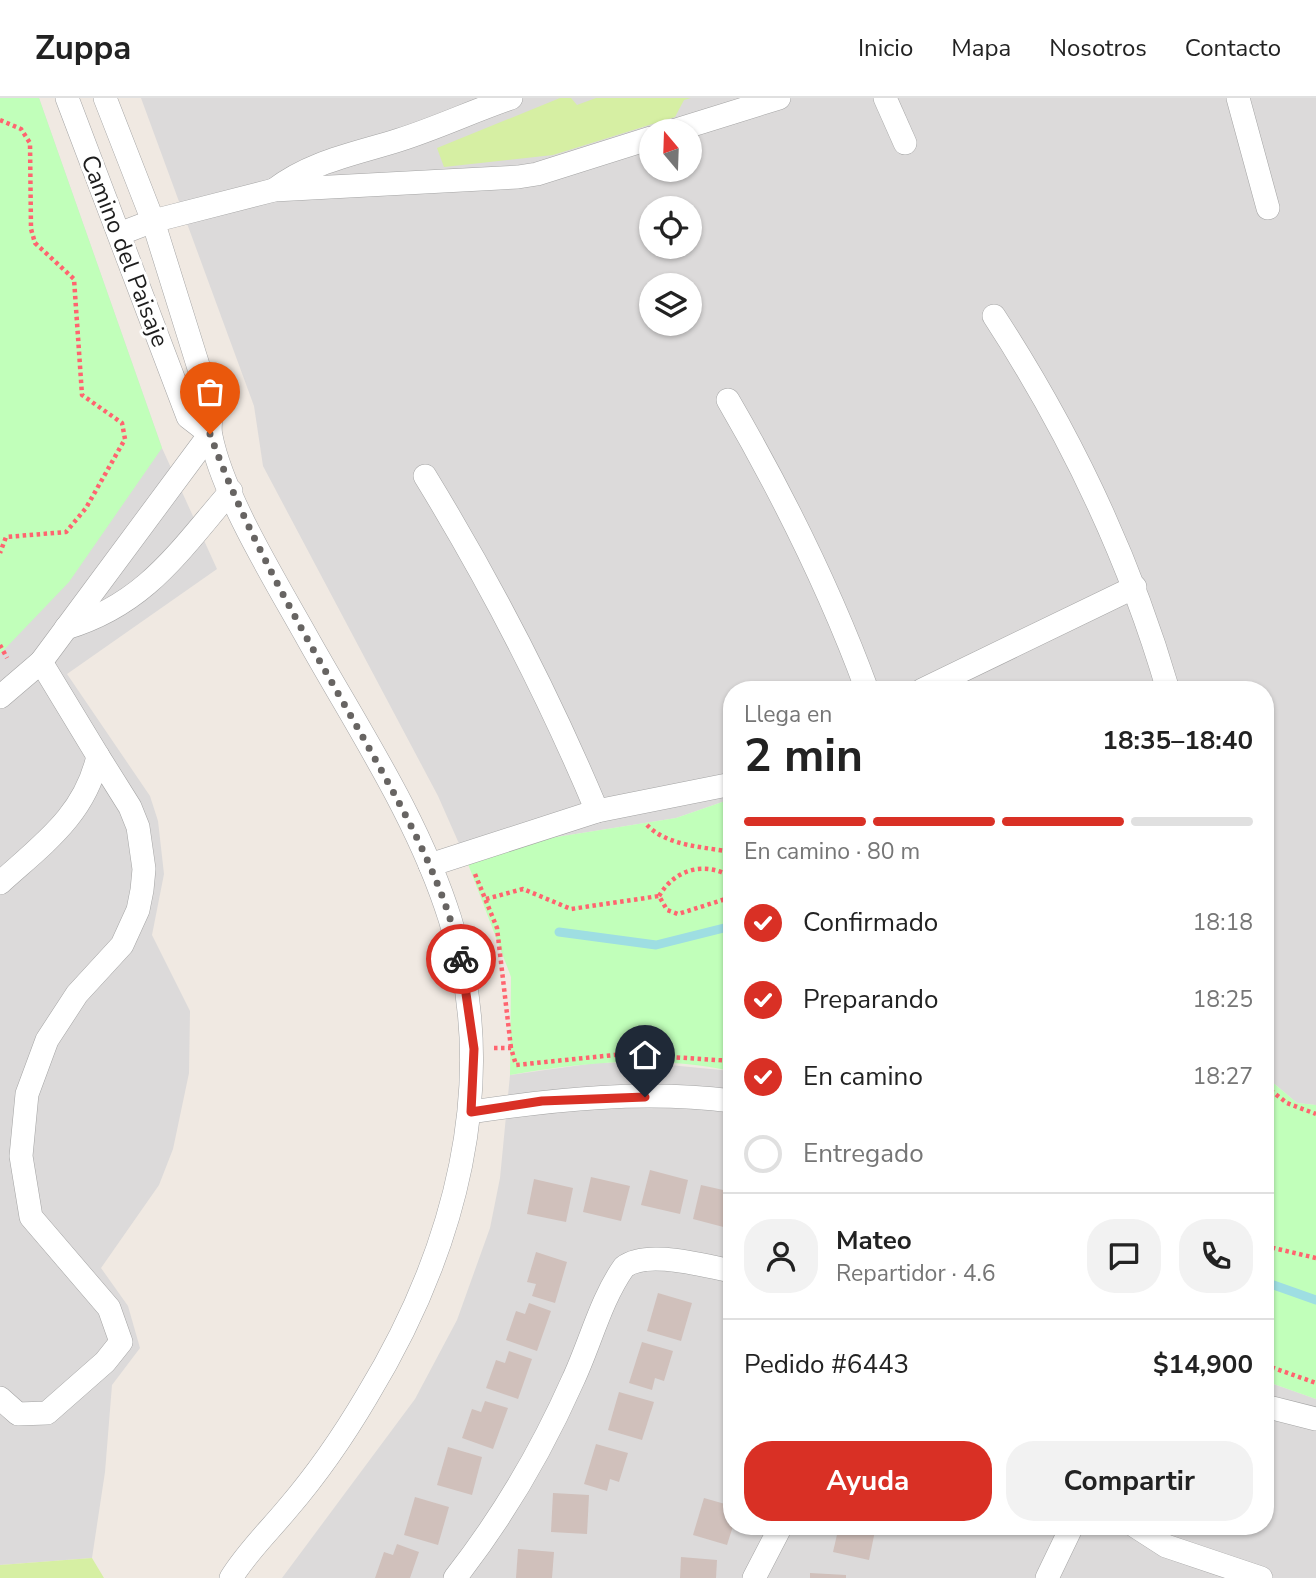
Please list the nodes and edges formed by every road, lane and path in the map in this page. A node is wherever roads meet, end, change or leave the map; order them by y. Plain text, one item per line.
1 (67, 98) edge
2 (105, 98) edge
3 (511, 98) edge
4 (779, 98) edge
5 (885, 98) edge
6 (1238, 98) edge
7 (0, 120) edge
8 (702, 122) edge
9 (639, 142) edge
10 (905, 143) dead end
11 (274, 190) junction
12 (1268, 208) dead end
13 (153, 221) junction
14 (119, 234) junction
15 (994, 316) dead end
16 (728, 400) dead end
17 (210, 434) junction
18 (425, 476) dead end
19 (231, 491) junction
20 (0, 553) edge
21 (1135, 587) junction
22 (66, 628) junction
23 (41, 662) junction
24 (863, 681) edge
25 (941, 681) edge
26 (1165, 681) edge
27 (0, 696) edge
28 (98, 756) junction
29 (723, 786) edge
30 (629, 806) junction
31 (597, 811) junction
32 (723, 850) edge
33 (466, 854) junction
34 (430, 865) junction
35 (723, 872) edge
36 (0, 883) edge
37 (659, 896) junction
38 (486, 899) junction
39 (723, 900) edge
40 (511, 1048) junction
41 (474, 1049) junction
42 (723, 1060) edge
43 (1274, 1093) edge
44 (723, 1100) edge
45 (471, 1112) junction
46 (1316, 1114) edge
47 (1274, 1248) edge
48 (1316, 1258) edge
49 (723, 1270) edge
50 (1274, 1368) edge
51 (1316, 1383) edge
52 (0, 1398) edge
53 (1274, 1408) edge
54 (1316, 1419) edge
55 (776, 1535) edge
56 (1068, 1535) edge
57 (1149, 1535) edge
58 (231, 1578) edge
59 (455, 1578) edge
60 (754, 1578) edge
61 (1047, 1578) edge
62 (1261, 1578) edge

1 - 14 street, Camino del Paisaje
2 - 13 street, Camino del Paisaje
3 - 11 street
4 - 8 street
5 - 10 street
6 - 12 street
7 - 20 path
9 - 11 street
11 - 13 street
13 - 14 street
13 - 17 street, Camino del Paisaje
14 - 17 street, Camino del Paisaje
15 - 21 street
16 - 24 street
17 - 19 street, Camino del Paisaje
17 - 22 street
18 - 31 street
19 - 22 street
19 - 34 street, Camino del Paisaje
21 - 25 street
21 - 26 street
22 - 23 street
23 - 27 street
23 - 28 street
28 - 36 street
28 - 52 street
29 - 30 street
30 - 31 street
30 - 32 path
31 - 33 street
33 - 34 street
33 - 38 path
34 - 41 street, Camino del Paisaje
35 - 37 path
37 - 38 path
37 - 39 path
38 - 40 path
40 - 41 path
40 - 42 path
41 - 45 street, Camino del Paisaje
43 - 46 path
44 - 45 street
45 - 58 street, Camino del Paisaje
47 - 48 path
49 - 59 street
50 - 51 path
53 - 54 street
55 - 60 street
56 - 61 street
57 - 62 street

